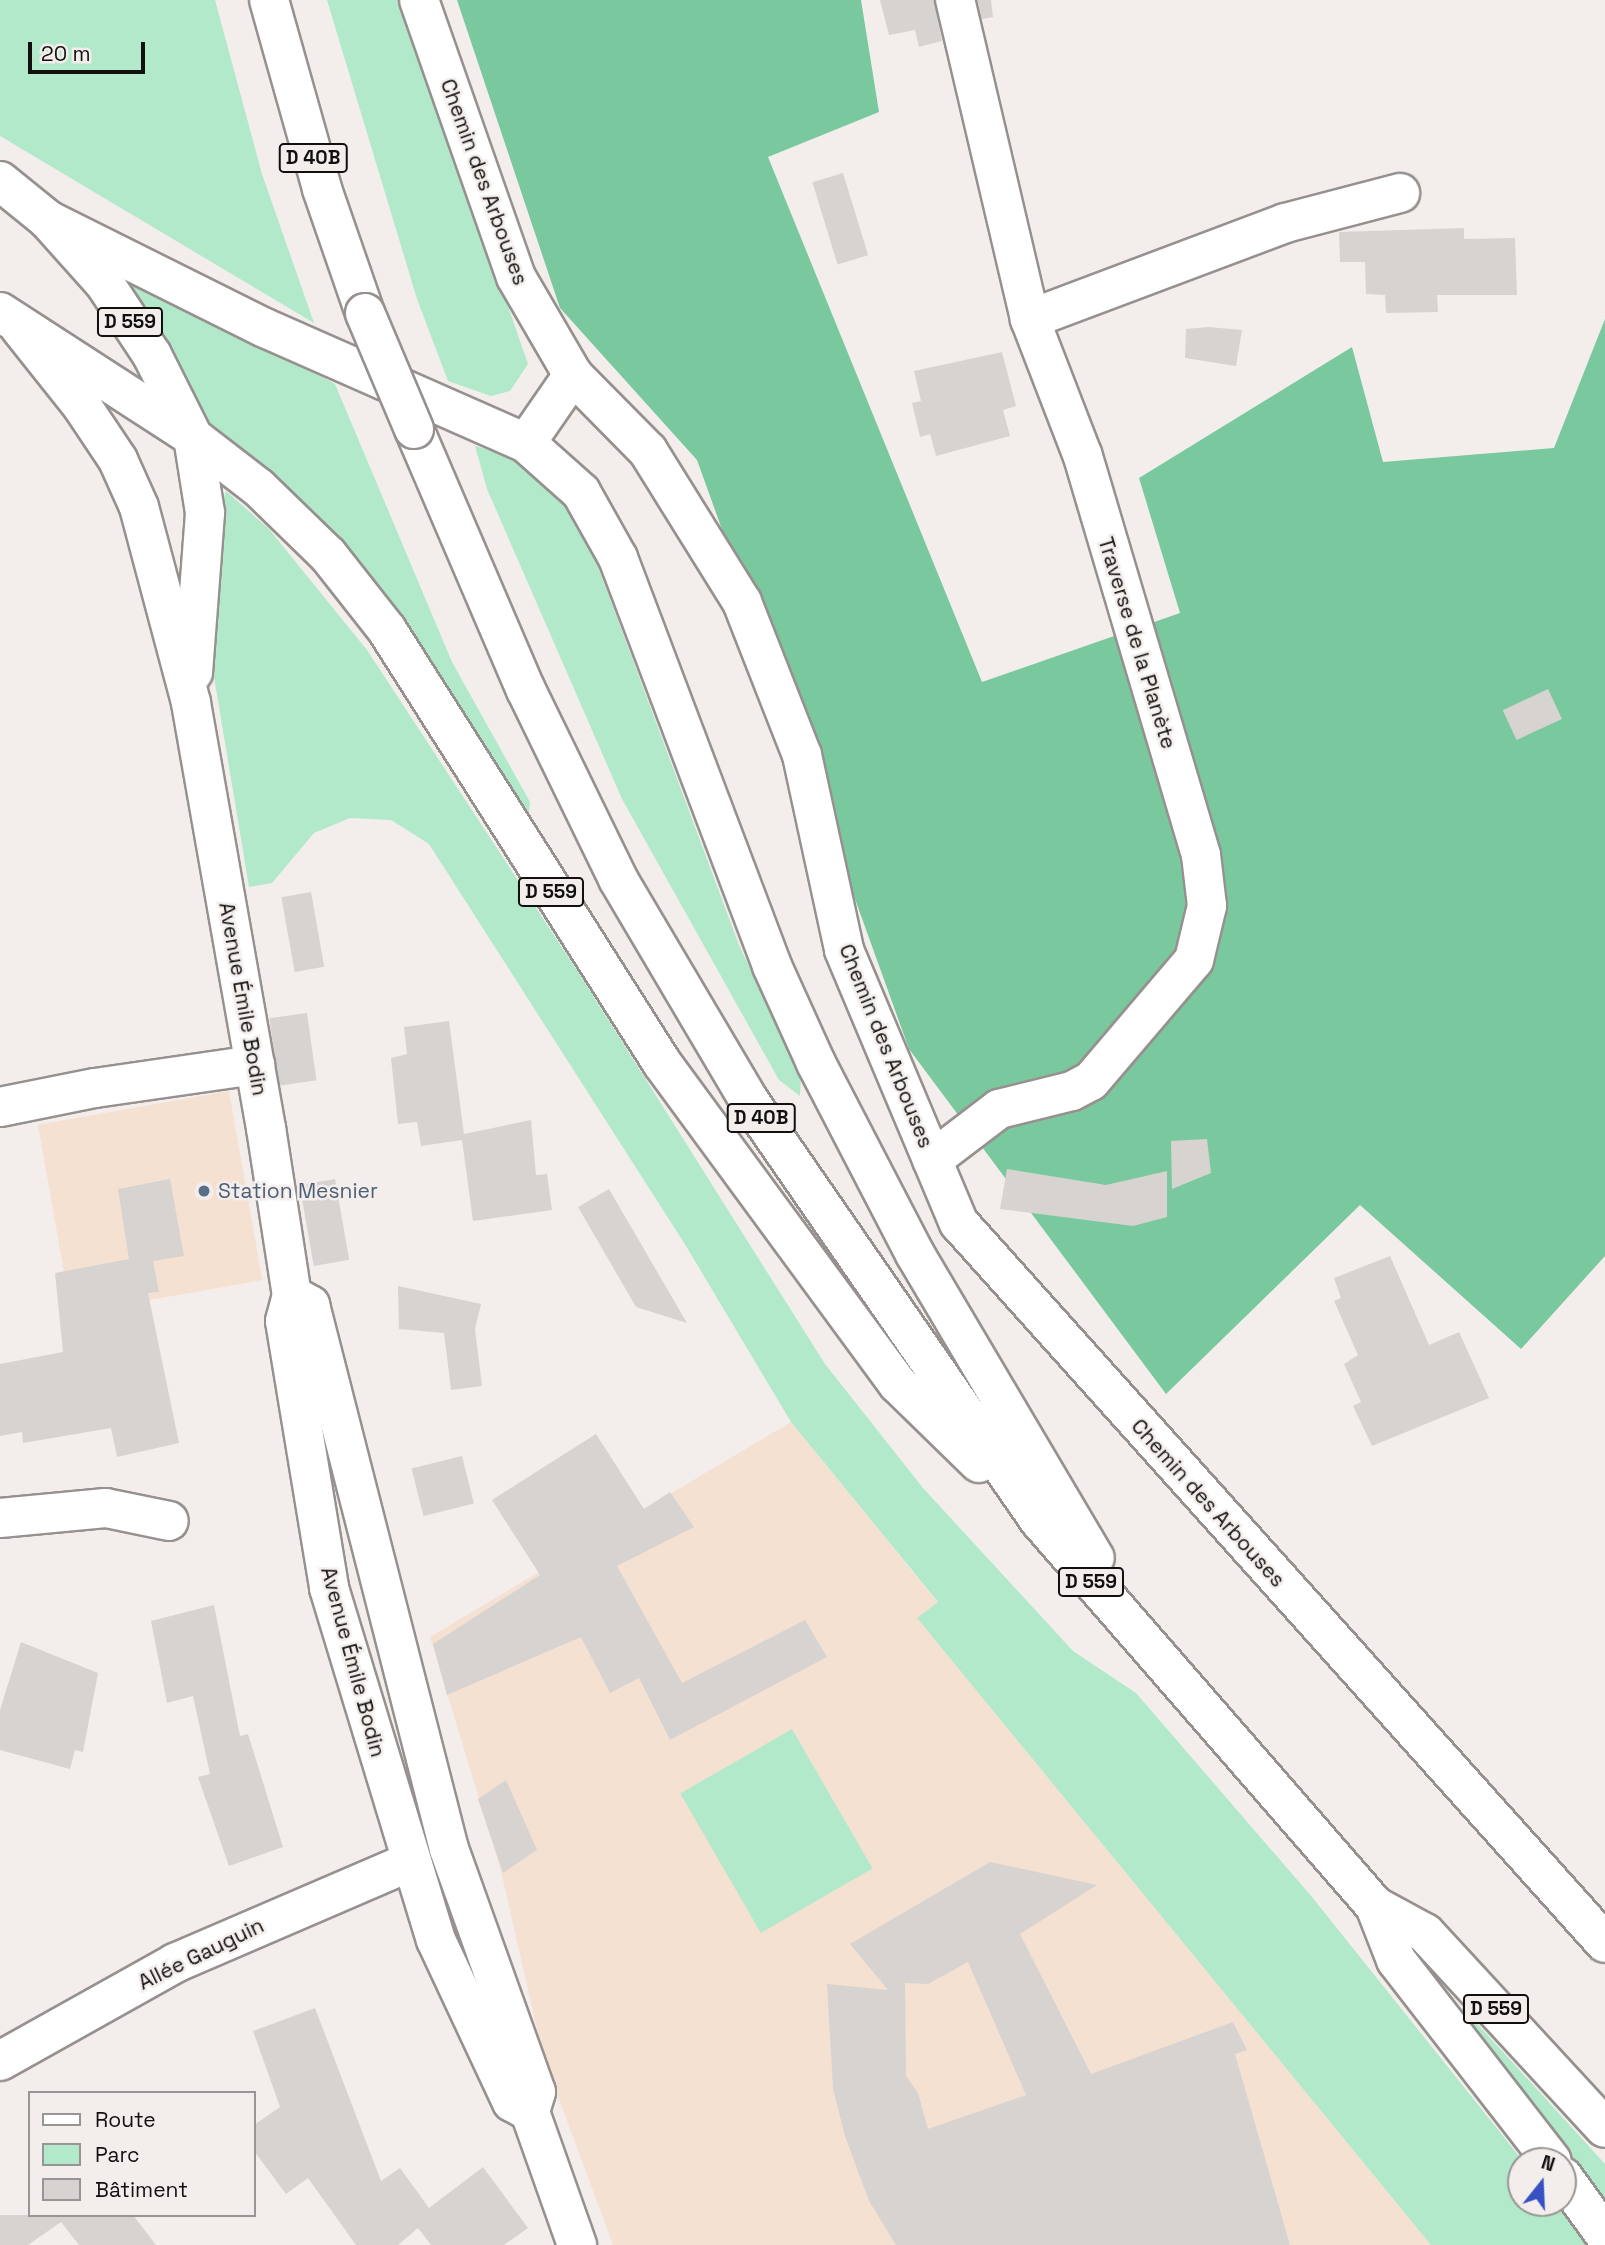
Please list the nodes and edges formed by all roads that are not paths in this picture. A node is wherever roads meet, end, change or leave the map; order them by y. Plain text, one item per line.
1 (269, 0) edge
2 (419, 0) edge
3 (955, 0) edge
4 (0, 181) edge
5 (1400, 193) dead end
6 (48, 220) junction
7 (7, 316) edge
8 (1030, 319) junction
9 (573, 375) junction
10 (193, 437) junction
11 (526, 443) junction
12 (191, 703) junction
13 (255, 1065) junction
14 (0, 1107) edge
15 (932, 1160) junction
16 (292, 1295) junction
17 (0, 1518) edge
18 (1039, 1520) junction
19 (169, 1521) dead end
20 (1144, 1642) junction
21 (449, 1849) junction
22 (409, 1861) junction
23 (1375, 1906) junction
24 (1605, 1943) edge
25 (0, 2061) edge
26 (530, 2112) junction
27 (1605, 2128) edge
28 (1541, 2147) edge
29 (1577, 2196) edge
30 (1605, 2235) edge
31 (577, 2245) edge

1 - 18 street, D 40B, bridge
2 - 9 street, Chemin des Arbouses
3 - 8 street, Traverse de la Planète
4 - 6 street, D 559
5 - 8 street
6 - 10 street, D 559
6 - 11 street, D 559
7 - 10 street, D 559
7 - 12 street, Avenue Émile Bodin
8 - 15 street, Traverse de la Planète
9 - 11 street
9 - 15 street, Chemin des Arbouses
10 - 12 street, Avenue Émile Bodin
10 - 18 street, D 559
11 - 20 street, D 559
12 - 13 street, Avenue Émile Bodin
13 - 14 street
13 - 16 street, Avenue Émile Bodin
15 - 24 street, Chemin des Arbouses
16 - 21 street, Avenue Émile Bodin
16 - 22 street, Avenue Émile Bodin
17 - 19 street
18 - 20 street, D 559
20 - 23 street, D 559
21 - 22 street
21 - 26 street, Avenue Émile Bodin
22 - 25 street, Allée Gauguin
22 - 26 street, Avenue Émile Bodin
23 - 27 street, D 559
23 - 28 street, D 559
26 - 31 street, Avenue Émile Bodin
29 - 30 street

